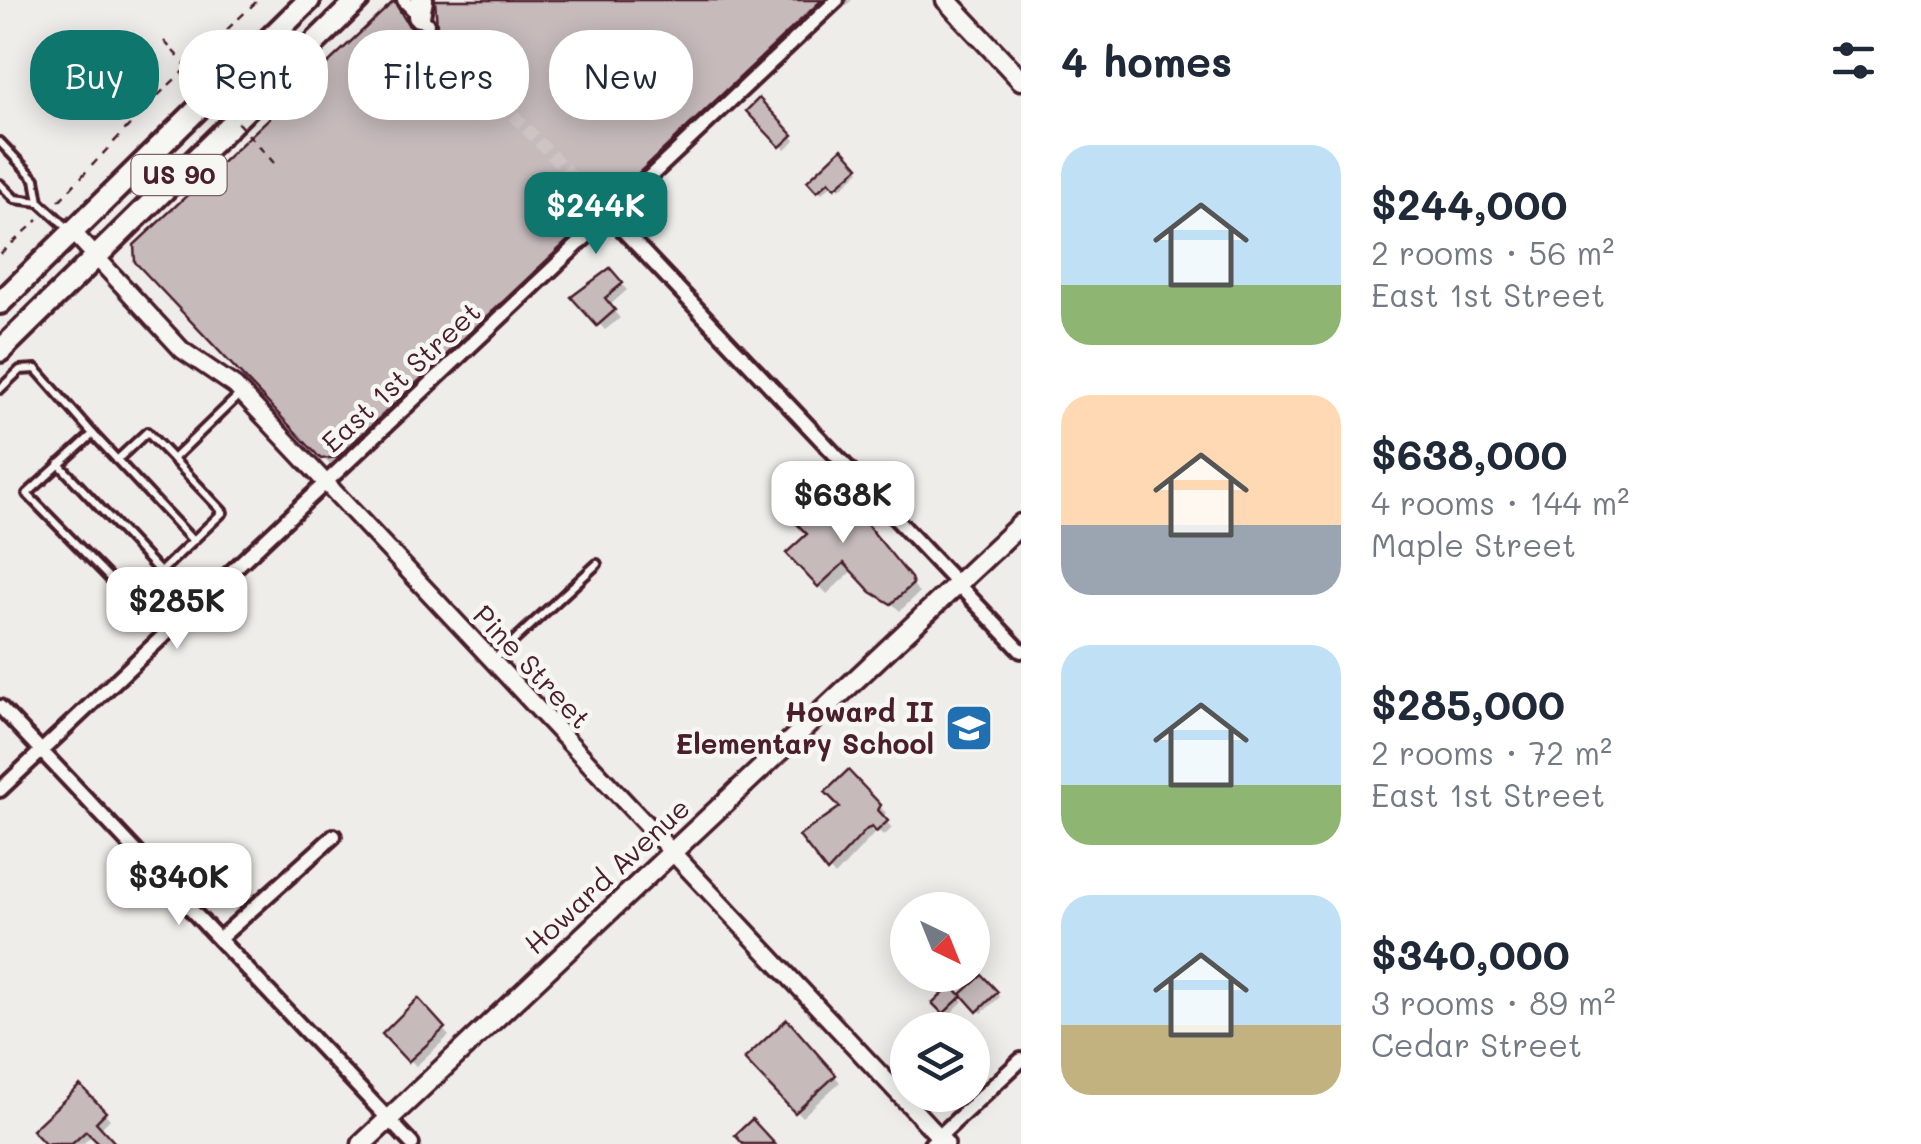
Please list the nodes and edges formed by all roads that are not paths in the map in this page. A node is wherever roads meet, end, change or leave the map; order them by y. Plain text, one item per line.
1 (309, 0) edge
2 (358, 0) edge
3 (404, 0) edge
4 (946, 0) edge
5 (831, 2) edge
6 (423, 14) tunnel mouth
7 (1021, 80) edge
8 (0, 142) edge
9 (0, 184) edge
10 (581, 186) tunnel mouth
11 (40, 202) junction
12 (608, 216) junction
13 (74, 233) junction
14 (96, 257) junction
15 (0, 303) edge
16 (0, 350) edge
17 (0, 389) edge
18 (242, 393) junction
19 (93, 434) junction
20 (173, 459) junction
21 (117, 460) junction
22 (59, 464) junction
23 (325, 483) junction
24 (1021, 524) edge
25 (193, 541) junction
26 (596, 564) dead end
27 (160, 572) junction
28 (958, 584) junction
29 (1021, 651) edge
30 (492, 661) junction
31 (0, 707) edge
32 (42, 751) junction
33 (0, 790) edge
34 (334, 836) dead end
35 (672, 852) junction
36 (219, 939) junction
37 (1021, 1060) edge
38 (388, 1119) junction
39 (938, 1142) edge
40 (362, 1144) edge
41 (412, 1144) edge

1 - 13 main road, US 90
2 - 14 main road, US 90
3 - 6 street
4 - 7 main road
5 - 12 street, East 1st Street
8 - 11 lane
9 - 11 lane
10 - 12 street
11 - 13 lane
12 - 23 street, East 1st Street
12 - 28 street
13 - 14 street, Pine Street
13 - 15 main road, US 90
14 - 16 main road, US 90
14 - 18 street, Pine Street
17 - 19 lane
18 - 20 lane
18 - 23 street, Pine Street
19 - 21 lane
19 - 22 lane
20 - 21 lane
20 - 25 lane
21 - 25 lane
22 - 27 lane
22 - 27 lane
23 - 30 street, Pine Street
23 - 32 street, East 1st Street
24 - 28 main road, Howard Avenue
25 - 27 lane
26 - 30 lane
28 - 29 street
28 - 35 main road, Howard Avenue
30 - 35 street, Pine Street
31 - 32 street
32 - 33 street, East 1st Street
32 - 36 street
34 - 36 street
35 - 38 main road, Howard Avenue
35 - 39 street, Pine Street
36 - 38 street
37 - 39 street
38 - 40 main road, Howard Avenue
38 - 41 street

